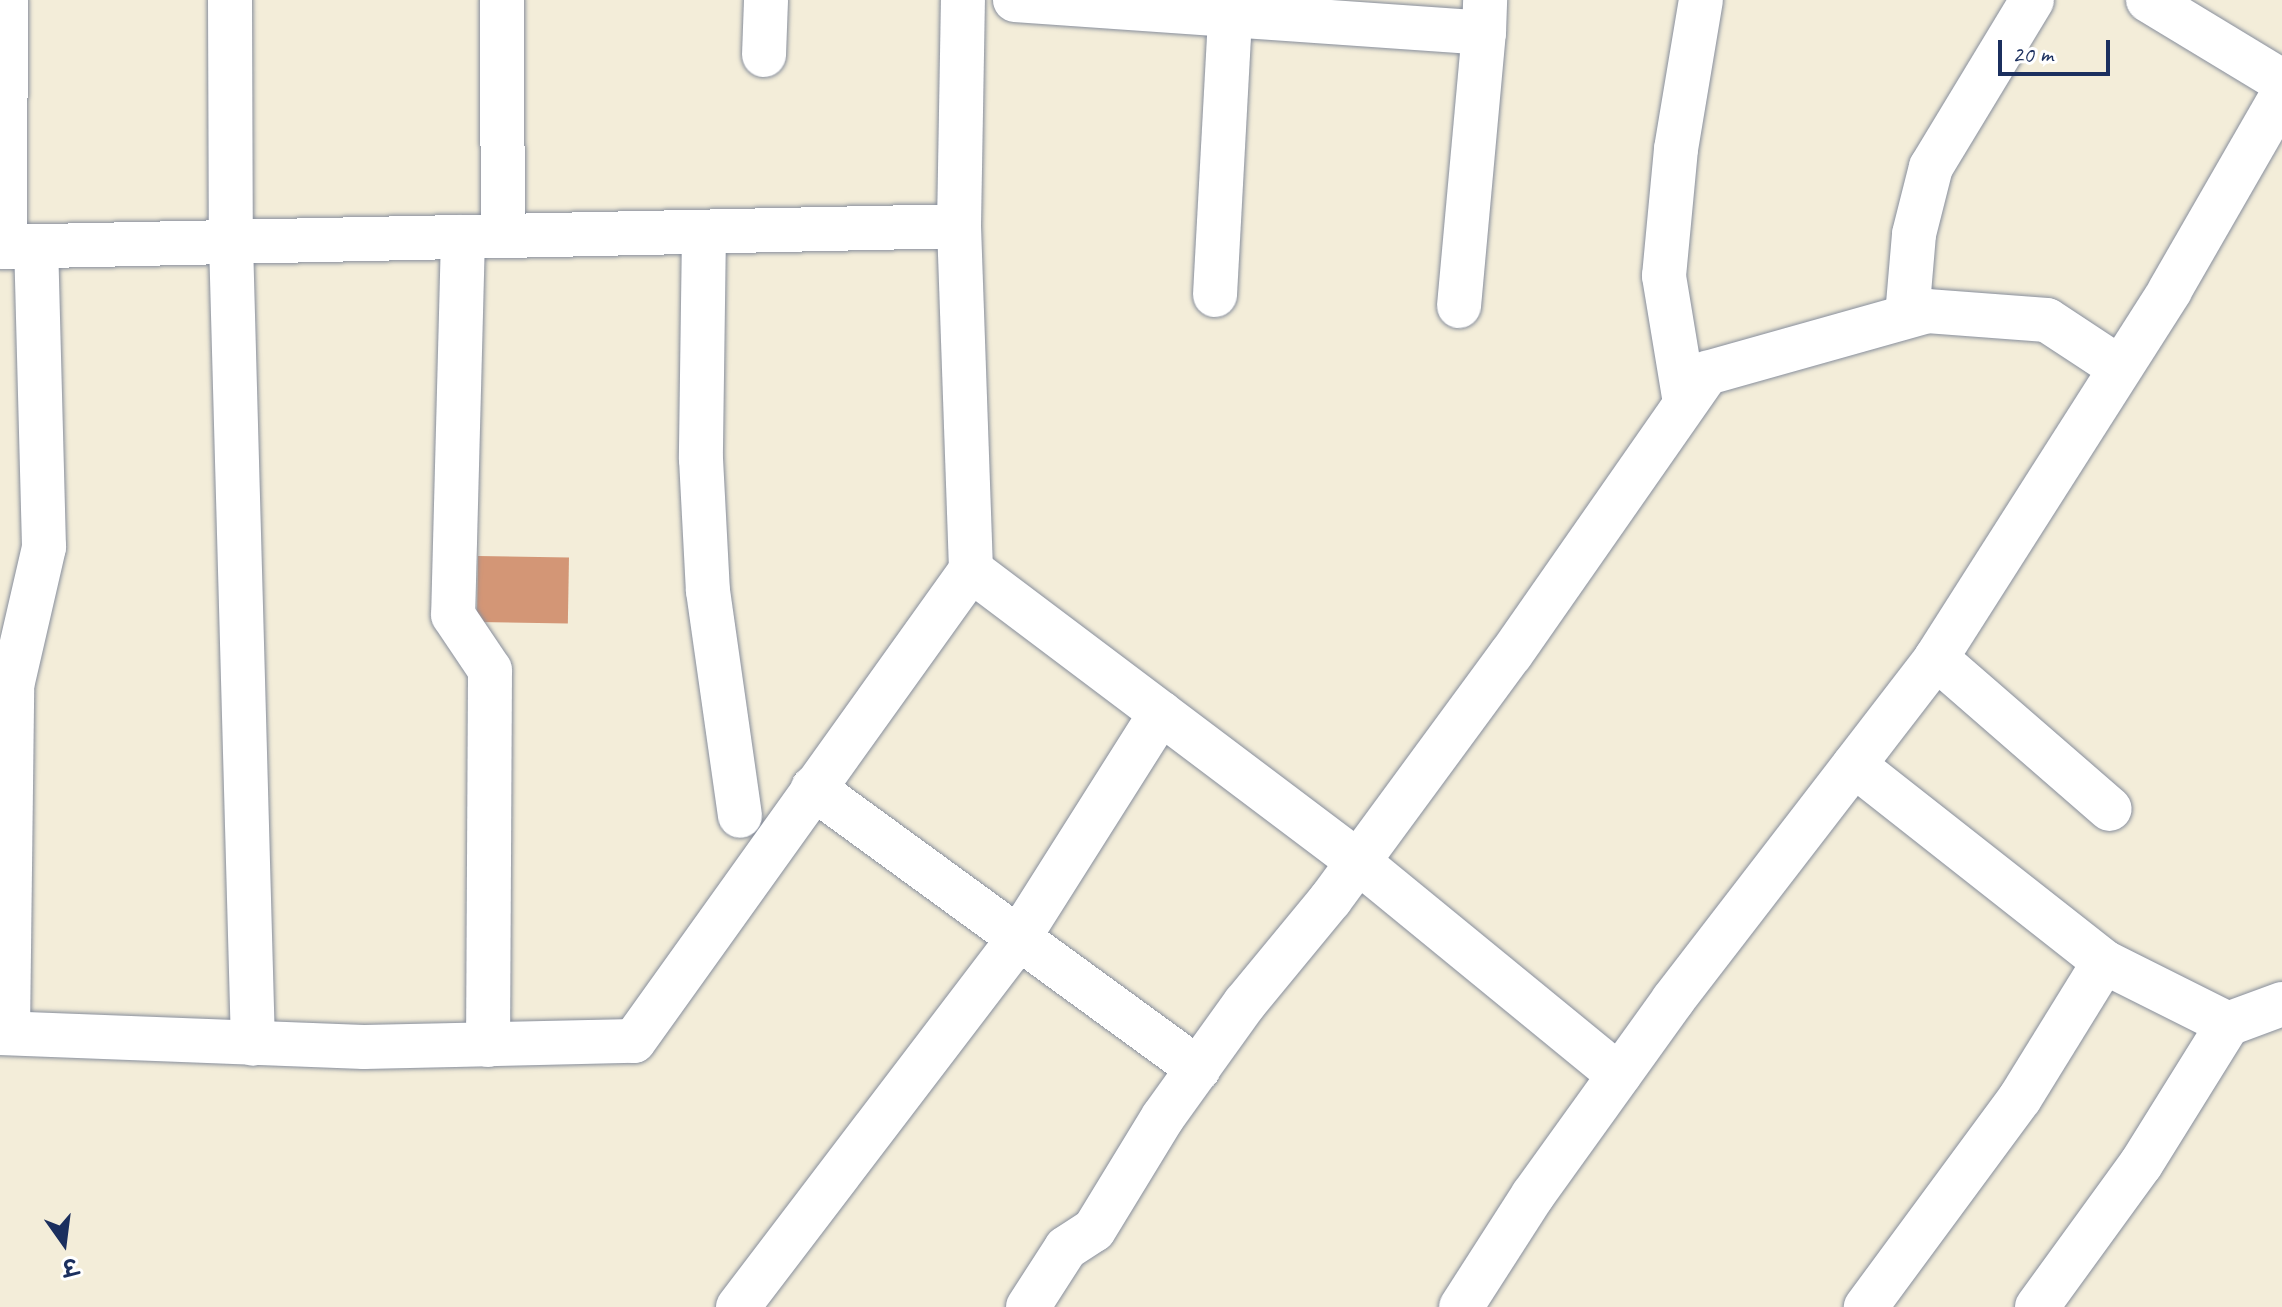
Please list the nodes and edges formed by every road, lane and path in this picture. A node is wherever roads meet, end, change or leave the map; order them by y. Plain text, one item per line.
1 (6, 0) edge
2 (230, 0) edge
3 (502, 0) edge
4 (766, 0) edge
5 (963, 0) edge
6 (1015, 0) edge
7 (1701, 0) edge
8 (2032, 0) edge
9 (2148, 0) edge
10 (1231, 8) edge
11 (1484, 16) edge
12 (764, 55) dead end
13 (2282, 81) edge
14 (2282, 95) edge
15 (959, 226) junction
16 (704, 232) junction
17 (483, 236) junction
18 (231, 242) junction
19 (14, 247) edge
20 (1215, 295) dead end
21 (1459, 306) dead end
22 (1907, 316) junction
23 (2120, 368) junction
24 (1685, 403) junction
25 (971, 570) junction
26 (1936, 658) junction
27 (1161, 713) junction
28 (1854, 765) junction
29 (805, 799) junction
30 (2110, 809) dead end
31 (1355, 859) junction
32 (1017, 940) junction
33 (2104, 962) junction
34 (2264, 1013) edge
35 (4, 1033) edge
36 (253, 1044) junction
37 (488, 1045) junction
38 (1198, 1069) junction
39 (1619, 1075) junction
40 (738, 1307) edge
41 (1028, 1307) edge
42 (1461, 1307) edge
43 (1866, 1307) edge
44 (2037, 1307) edge

1 - 19 street
2 - 18 street
3 - 17 street
4 - 12 street
5 - 15 street
6 - 10 street
7 - 24 street
8 - 22 street
9 - 13 street
10 - 11 street
10 - 20 street
11 - 21 street
14 - 23 street
15 - 16 street
15 - 25 street
16 - 17 street
16 - 29 street
17 - 18 street
17 - 37 street
18 - 19 street
18 - 36 street
19 - 35 street
22 - 23 street
22 - 24 street
23 - 26 street
24 - 31 street
25 - 27 street
25 - 29 street
26 - 28 street
26 - 30 street
27 - 31 street
27 - 32 street
28 - 33 street
28 - 39 street
29 - 32 street
29 - 37 street
31 - 38 street
31 - 39 street
32 - 38 street
32 - 40 street
33 - 34 street
33 - 43 street
34 - 44 street
35 - 36 street
36 - 37 street
38 - 41 street
39 - 42 street

